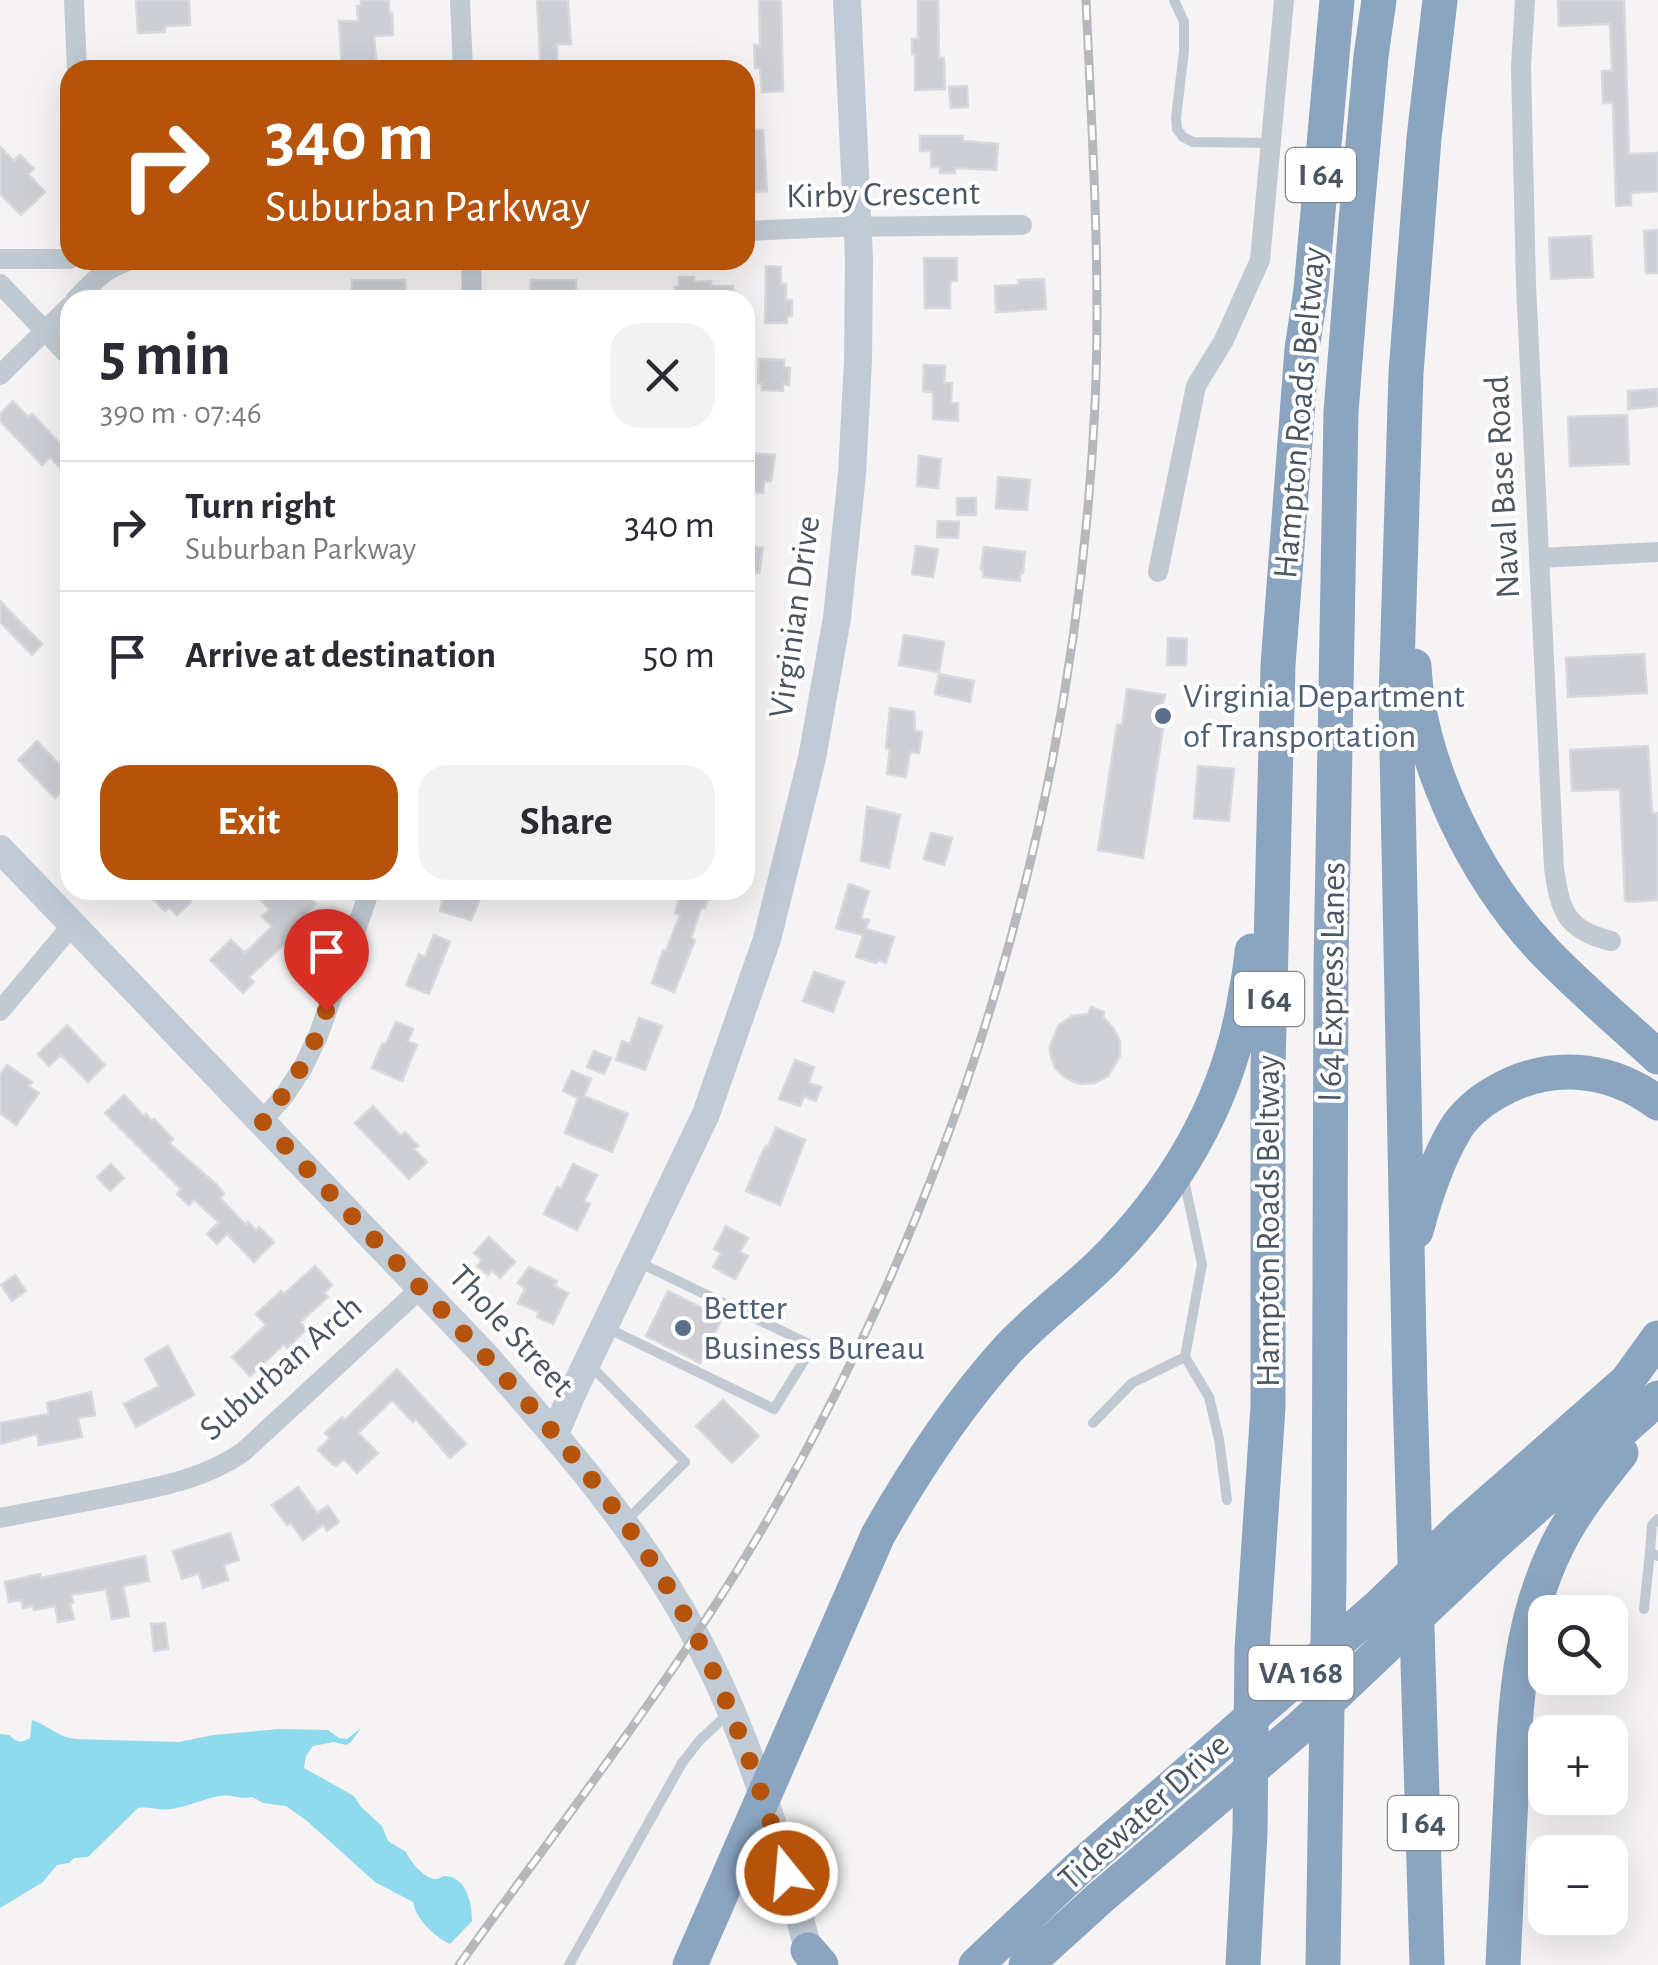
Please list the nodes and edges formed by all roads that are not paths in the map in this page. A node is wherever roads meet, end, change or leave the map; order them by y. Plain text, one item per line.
1 (74, 0) edge
2 (460, 0) edge
3 (847, 0) edge
4 (1174, 0) edge
5 (1284, 0) edge
6 (1337, 0) edge
7 (1379, 0) edge
8 (1440, 0) edge
9 (1525, 0) edge
10 (77, 60) edge
11 (462, 60) edge
12 (1269, 143) junction
13 (1022, 225) dead end
14 (858, 226) junction
15 (755, 231) edge
16 (0, 258) edge
17 (60, 260) edge
18 (107, 270) edge
19 (0, 284) edge
20 (88, 290) edge
21 (60, 317) edge
22 (46, 332) junction
23 (60, 347) edge
24 (1302, 349) junction
25 (0, 375) edge
26 (1403, 452) junction
27 (1658, 552) edge
28 (1539, 558) junction
29 (1158, 572) dead end
30 (0, 848) edge
31 (366, 900) edge
32 (73, 924) junction
33 (1611, 941) dead end
34 (0, 1011) edge
35 (1658, 1057) edge
36 (1658, 1103) edge
37 (262, 1121) junction
38 (1181, 1164) junction
39 (636, 1261) junction
40 (1408, 1266) junction
41 (421, 1288) junction
42 (604, 1326) junction
43 (1658, 1338) edge
44 (1185, 1357) junction
45 (587, 1362) junction
46 (1642, 1390) edge
47 (1658, 1412) edge
48 (1092, 1423) dead end
49 (555, 1434) junction
50 (1227, 1500) dead end
51 (0, 1518) edge
52 (1658, 1519) edge
53 (624, 1524) junction
54 (1654, 1554) edge
55 (1644, 1609) dead end
56 (730, 1713) junction
57 (814, 1960) edge
58 (569, 1965) edge
59 (690, 1965) edge
60 (976, 1965) edge
61 (1026, 1965) edge
62 (1243, 1965) edge
63 (1323, 1965) edge
64 (1427, 1965) edge
65 (1504, 1965) edge

1 - 10 street
2 - 11 street
3 - 14 street, Virginian Drive
4 - 12 lane
5 - 12 street
6 - 24 highway, Hampton Roads Beltway / I 64
7 - 63 highway, I 64 Express Lanes
8 - 26 highway, I 64
9 - 28 street, Naval Base Road
12 - 29 street
13 - 14 street, Kirby Crescent
14 - 15 street, Kirby Crescent
14 - 39 street, Virginian Drive
16 - 17 street
18 - 20 street
19 - 22 street
21 - 22 street
22 - 23 street
22 - 25 street
24 - 38 highway
24 - 62 highway, Hampton Roads Beltway / I 64
26 - 35 highway
26 - 40 highway, I 64
27 - 28 street
28 - 33 street, Naval Base Road
30 - 32 street, Thole Street
31 - 37 street
32 - 34 street
32 - 37 street, Thole Street
36 - 40 highway
37 - 41 street, Thole Street
38 - 44 lane
38 - 59 highway
39 - 42 street, Virginian Drive
39 - 42 lane
40 - 64 highway, I 64
41 - 49 street, Thole Street
41 - 51 street, Suburban Arch
42 - 45 street, Virginian Drive
43 - 46 highway
44 - 48 lane
44 - 50 lane
45 - 49 street, Virginian Drive
45 - 53 lane
46 - 60 highway, Tidewater Drive / VA 168
46 - 61 highway, Tidewater Drive / VA 168
47 - 65 highway
49 - 53 street, Thole Street
52 - 54 lane
53 - 56 street, Thole Street
54 - 55 lane
56 - 57 street, Thole Street
56 - 58 lane

